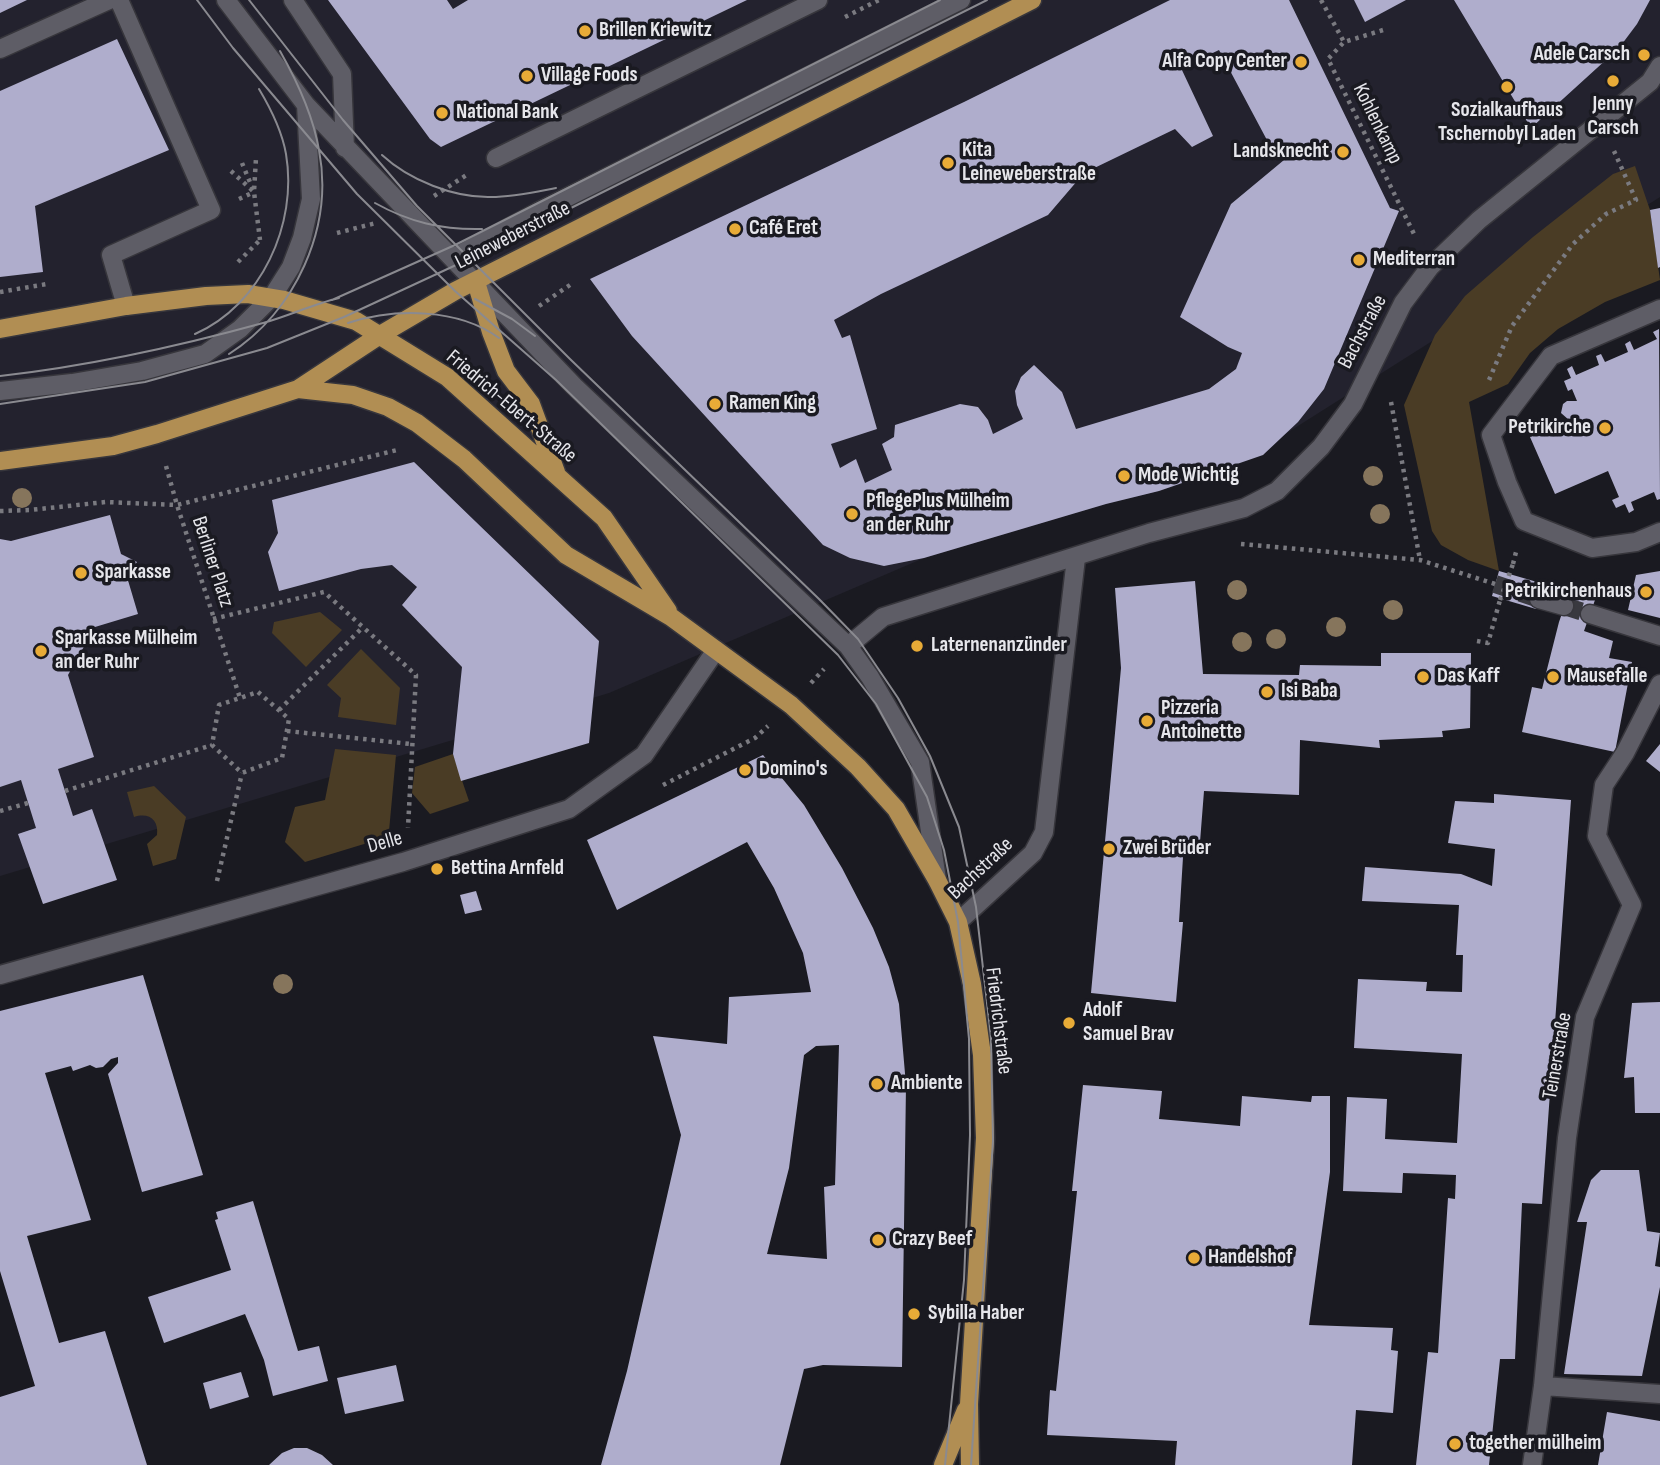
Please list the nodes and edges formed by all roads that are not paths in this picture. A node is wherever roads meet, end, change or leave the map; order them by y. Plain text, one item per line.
1 (108, 0) edge
2 (119, 0) edge
3 (226, 0) edge
4 (293, 0) edge
5 (818, 0) edge
6 (961, 0) edge
7 (1032, 0) edge
8 (0, 49) edge
9 (1660, 66) edge
10 (306, 105) junction
11 (345, 148) junction
12 (496, 158) dead end
13 (453, 258) junction
14 (476, 282) junction
15 (272, 297) junction
16 (127, 306) junction
17 (1660, 309) edge
18 (0, 329) edge
19 (380, 335) junction
20 (298, 389) junction
21 (0, 391) edge
22 (0, 461) edge
23 (558, 476) junction
24 (1660, 532) edge
25 (1076, 558) junction
26 (1539, 599) tunnel mouth
27 (1564, 606) tunnel mouth
28 (1590, 614) tunnel mouth
29 (671, 617) junction
30 (1660, 636) edge
31 (848, 646) junction
32 (716, 650) junction
33 (1660, 684) edge
34 (791, 705) joint
35 (937, 880) junction
36 (958, 922) junction
37 (0, 975) edge
38 (1543, 1386) junction
39 (1660, 1394) edge
40 (969, 1404) junction
41 (943, 1465) edge
42 (970, 1465) edge
43 (1532, 1465) edge

1 - 8 street
2 - 16 street
3 - 10 street
4 - 11 street
5 - 12 street
6 - 13 street
7 - 14 main road, Leineweberstraße
9 - 25 street, Bachstraße
10 - 11 street
10 - 15 street
11 - 13 street
13 - 14 street
14 - 19 main road, Leineweberstraße
14 - 23 main road
14 - 31 street
15 - 16 main road, Friedrich-Ebert-Straße
15 - 19 main road, Friedrich-Ebert-Straße
15 - 21 street
16 - 18 main road
17 - 24 street
19 - 20 main road, Leineweberstraße
19 - 23 main road, Friedrich-Ebert-Straße
20 - 22 main road, Leineweberstraße
20 - 29 main road, Friedrich-Ebert-Straße
23 - 29 main road, Friedrich-Ebert-Straße
25 - 31 street, Bachstraße
25 - 36 street, Bachstraße
26 - 27 street
28 - 30 street
29 - 32 main road, Friedrich-Ebert-Straße
31 - 35 street
32 - 34 main road, Friedrich-Ebert-Straße
32 - 37 street, Delle
33 - 38 street, Teinerstraße
34 - 35 main road, Friedrichstraße
35 - 36 main road, Friedrichstraße
36 - 40 main road, Friedrichstraße
38 - 39 street
38 - 43 street, Teinerstraße
40 - 41 main road, Friedrichstraße
40 - 42 main road, Friedrichstraße

